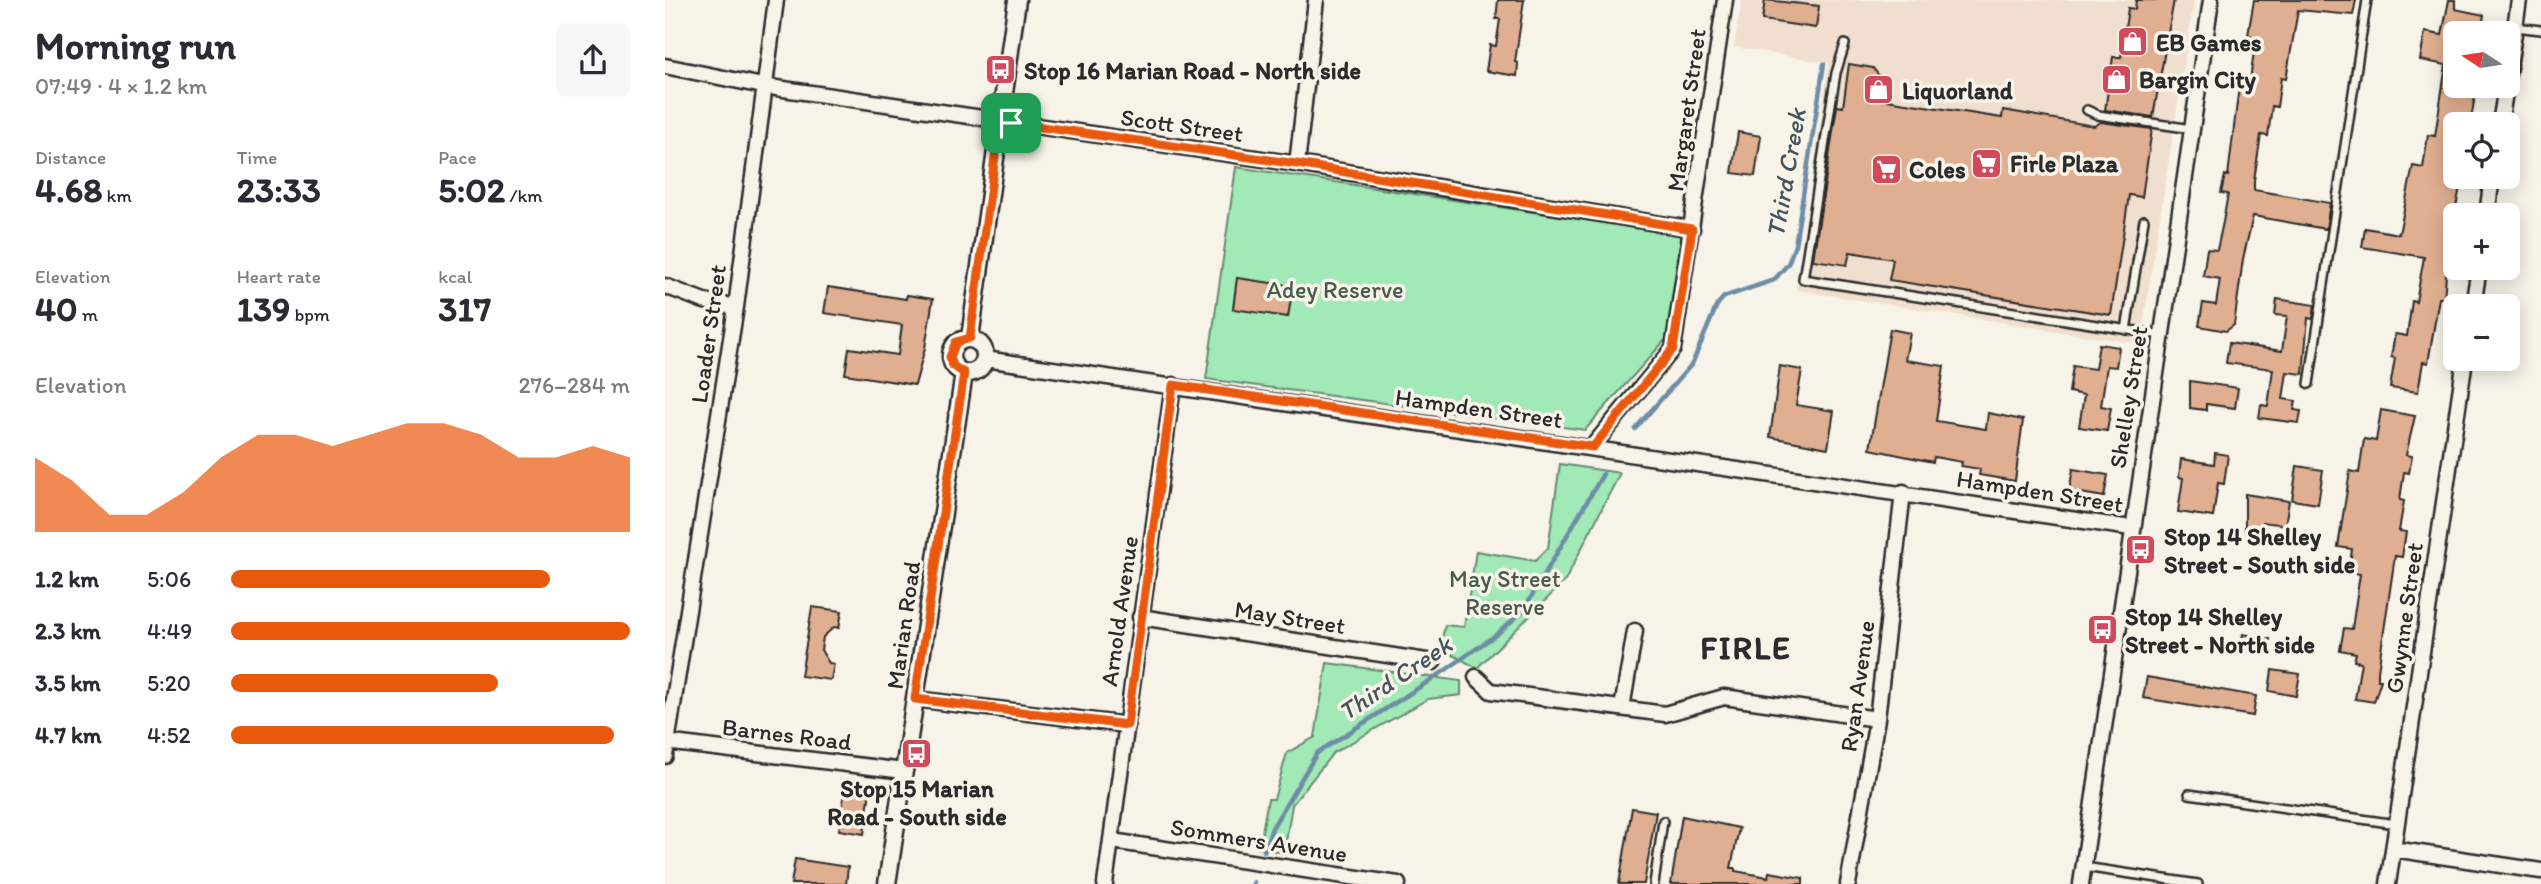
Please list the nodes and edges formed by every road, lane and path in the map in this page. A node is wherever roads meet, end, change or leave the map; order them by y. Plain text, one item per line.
1 (776, 0) edge
2 (1017, 0) edge
3 (1316, 0) edge
4 (1725, 0) edge
5 (2211, 0) edge
6 (2367, 0) edge
7 (2519, 0) edge
8 (2516, 21) edge
9 (2520, 28) edge
10 (2541, 30) edge
11 (1845, 44) dead end
12 (665, 66) edge
13 (763, 86) junction
14 (2087, 110) dead end
15 (1000, 121) junction
16 (2192, 129) junction
17 (1297, 164) junction
18 (2144, 220) dead end
19 (1692, 229) junction
20 (665, 286) edge
21 (736, 307) junction
22 (2126, 330) junction
23 (2161, 335) junction
24 (970, 338) junction
25 (985, 359) junction
26 (2463, 371) edge
27 (964, 373) junction
28 (2309, 384) dead end
29 (1173, 385) junction
30 (1593, 447) junction
31 (1903, 492) junction
32 (2131, 528) junction
33 (1140, 617) junction
34 (1635, 631) dead end
35 (1433, 662) dead end
36 (1476, 677) dead end
37 (915, 699) junction
38 (1622, 708) junction
39 (1877, 719) junction
40 (1127, 725) junction
41 (666, 747) edge
42 (904, 771) junction
43 (2189, 794) dead end
44 (1663, 821) dead end
45 (2396, 824) junction
46 (1112, 841) junction
47 (2393, 849) junction
48 (2084, 867) junction
49 (2541, 871) edge
50 (887, 884) edge
51 (1105, 884) edge
52 (1398, 884) edge
53 (1654, 884) edge
54 (1848, 884) edge
55 (2081, 884) edge
56 (2198, 884) edge
57 (2388, 884) edge

1 - 13 street, Loader Street
2 - 15 street
3 - 17 street
4 - 19 street, Margaret Street
5 - 16 street, Shelley Street
6 - 28 lane
7 - 8 street
9 - 10 lane
11 - 22 lane
12 - 13 street, Scott Street
13 - 15 street, Scott Street
13 - 21 street, Loader Street
14 - 16 lane
15 - 17 street, Scott Street
15 - 24 street
16 - 23 street, Shelley Street
17 - 19 street, Scott Street
18 - 22 lane
19 - 30 street, Margaret Street
20 - 21 street
21 - 41 street, Loader Street
22 - 23 lane
23 - 32 street, Shelley Street
24 - 25 street
24 - 27 street
25 - 27 street
25 - 29 street, Hampden Street
26 - 45 street, Gwynne Street
27 - 37 street, Marian Road
29 - 30 street, Hampden Street
29 - 33 street, Arnold Avenue
30 - 31 street, Hampden Street
31 - 32 street, Hampden Street
31 - 39 street, Ryan Avenue
32 - 48 street, Shelley Street
33 - 35 street, May Street
33 - 40 street, Arnold Avenue
34 - 38 street
36 - 38 street
37 - 40 street
37 - 42 street, Marian Road
38 - 39 street
39 - 54 street, Ryan Avenue
40 - 46 street, Arnold Avenue
41 - 42 street, Barnes Road
42 - 50 street, Marian Road
43 - 45 lane
44 - 53 lane
45 - 47 street, Gwynne Street
46 - 51 street, Arnold Avenue
46 - 52 street, Sommers Avenue
47 - 49 street
47 - 57 street, Gwynne Street
48 - 55 street, Shelley Street
48 - 56 lane

